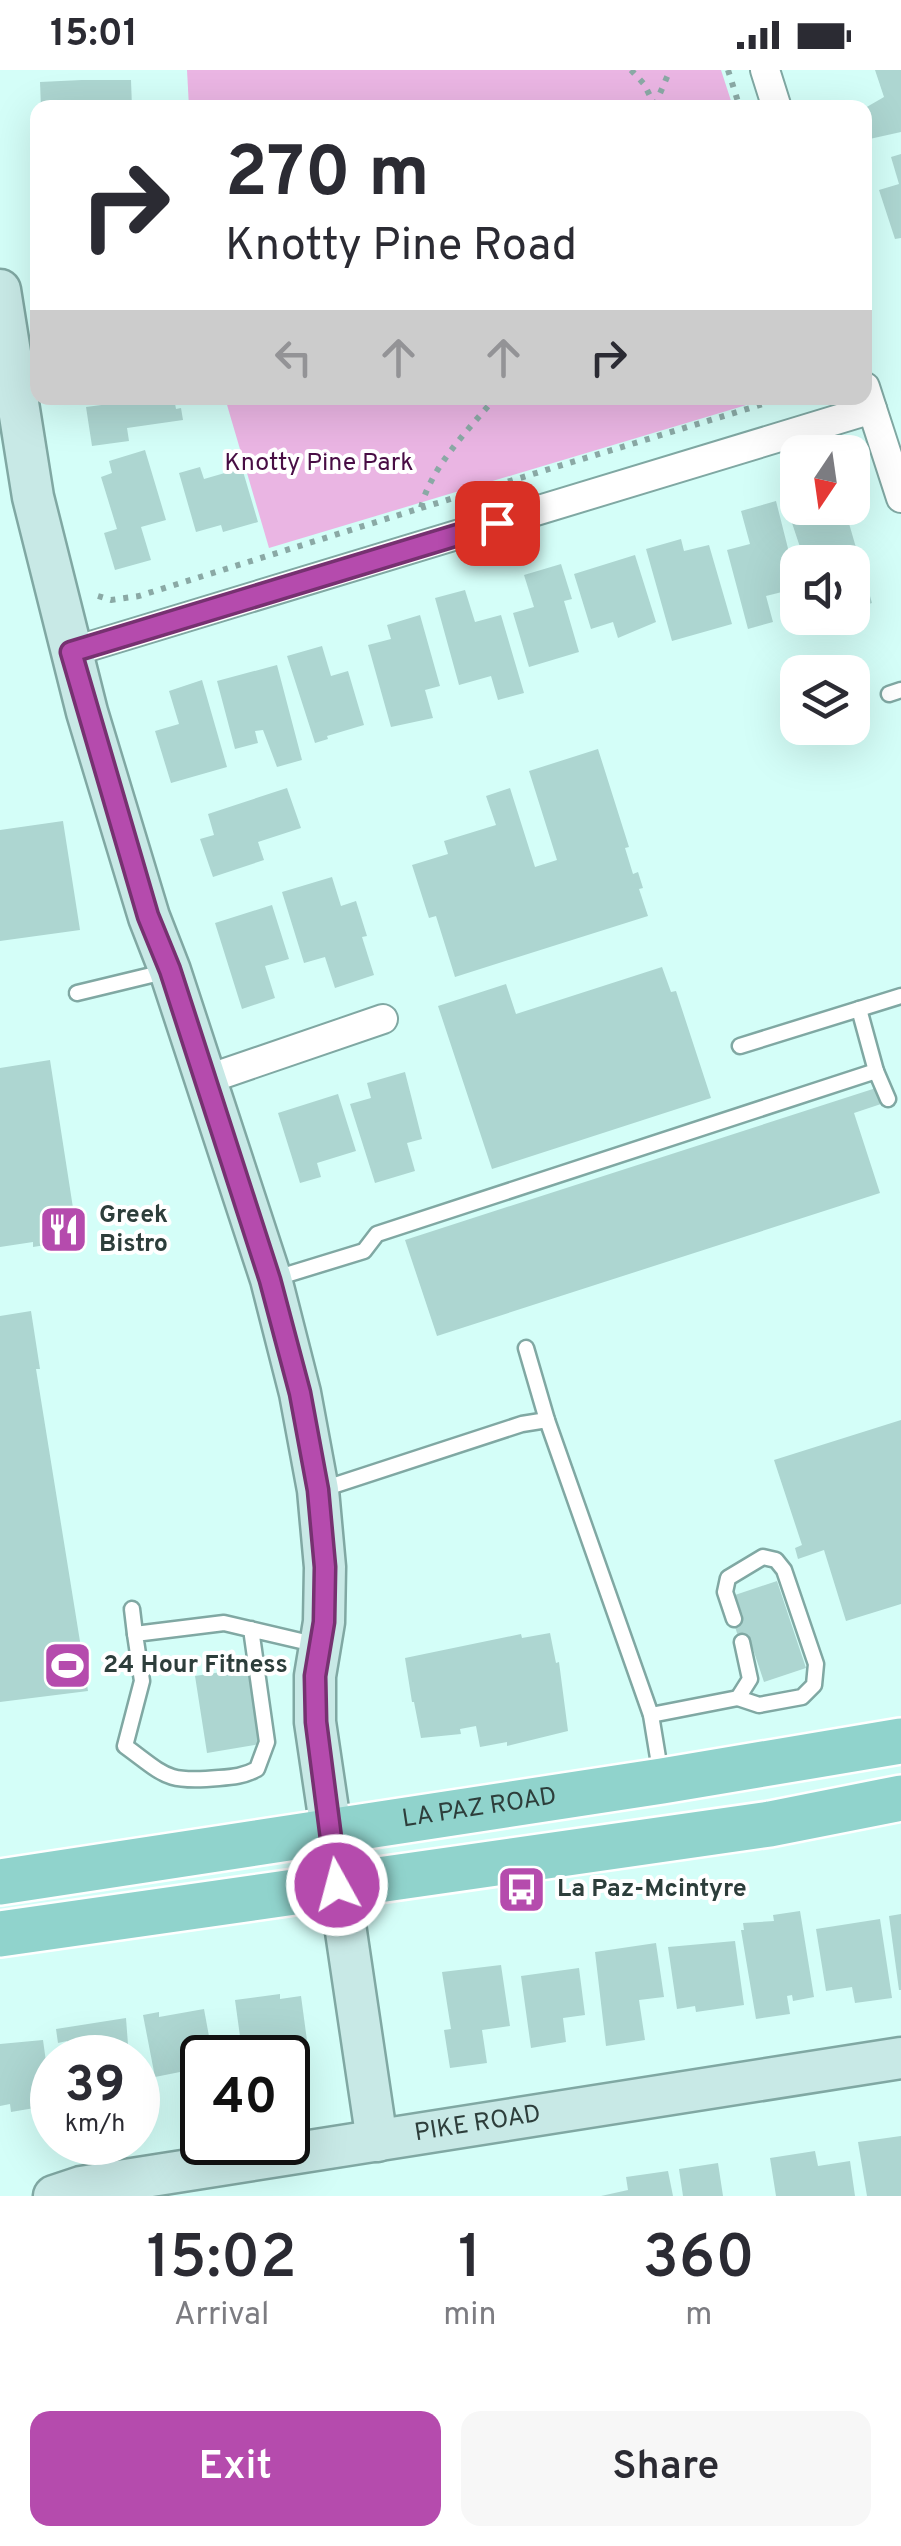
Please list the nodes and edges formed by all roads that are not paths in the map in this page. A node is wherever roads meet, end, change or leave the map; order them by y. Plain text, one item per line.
1 (765, 70) edge
2 (774, 100) edge
3 (0, 290) edge
4 (846, 405) edge
5 (870, 405) edge
6 (901, 498) edge
7 (71, 652) junction
8 (170, 970) junction
9 (77, 993) dead end
10 (901, 996) edge
11 (859, 1009) junction
12 (383, 1019) dead end
13 (740, 1046) dead end
14 (876, 1072) junction
15 (205, 1080) junction
16 (888, 1099) dead end
17 (270, 1280) junction
18 (526, 1348) dead end
19 (548, 1420) junction
20 (318, 1490) junction
21 (132, 1609) dead end
22 (734, 1619) dead end
23 (251, 1629) junction
24 (135, 1634) junction
25 (742, 1642) dead end
26 (320, 1646) junction
27 (738, 1698) junction
28 (651, 1715) junction
29 (901, 1741) edge
30 (662, 1781) junction
31 (901, 1798) edge
32 (330, 1833) junction
33 (0, 1882) edge
34 (337, 1885) junction
35 (0, 1934) edge
36 (901, 2058) edge
37 (376, 2141) junction
38 (54, 2196) edge

1 - 2 street
3 - 7 street
4 - 7 street
5 - 6 street
7 - 8 street
8 - 9 lane
8 - 15 street
10 - 11 lane
11 - 13 lane
11 - 14 lane
12 - 15 street
14 - 16 lane
14 - 17 lane
15 - 17 street
17 - 20 street
18 - 19 lane
19 - 20 lane
19 - 28 lane
20 - 26 street
21 - 24 lane
22 - 27 lane
23 - 24 lane
23 - 24 lane
23 - 26 lane
25 - 27 lane
26 - 32 street
27 - 28 lane
28 - 30 lane
29 - 30 main road, LA PAZ ROAD
30 - 32 main road, LA PAZ ROAD
31 - 34 main road
32 - 33 main road, LA PAZ ROAD
32 - 34 street
34 - 35 main road
34 - 37 street
36 - 37 street, PIKE ROAD
37 - 38 street, PIKE ROAD

